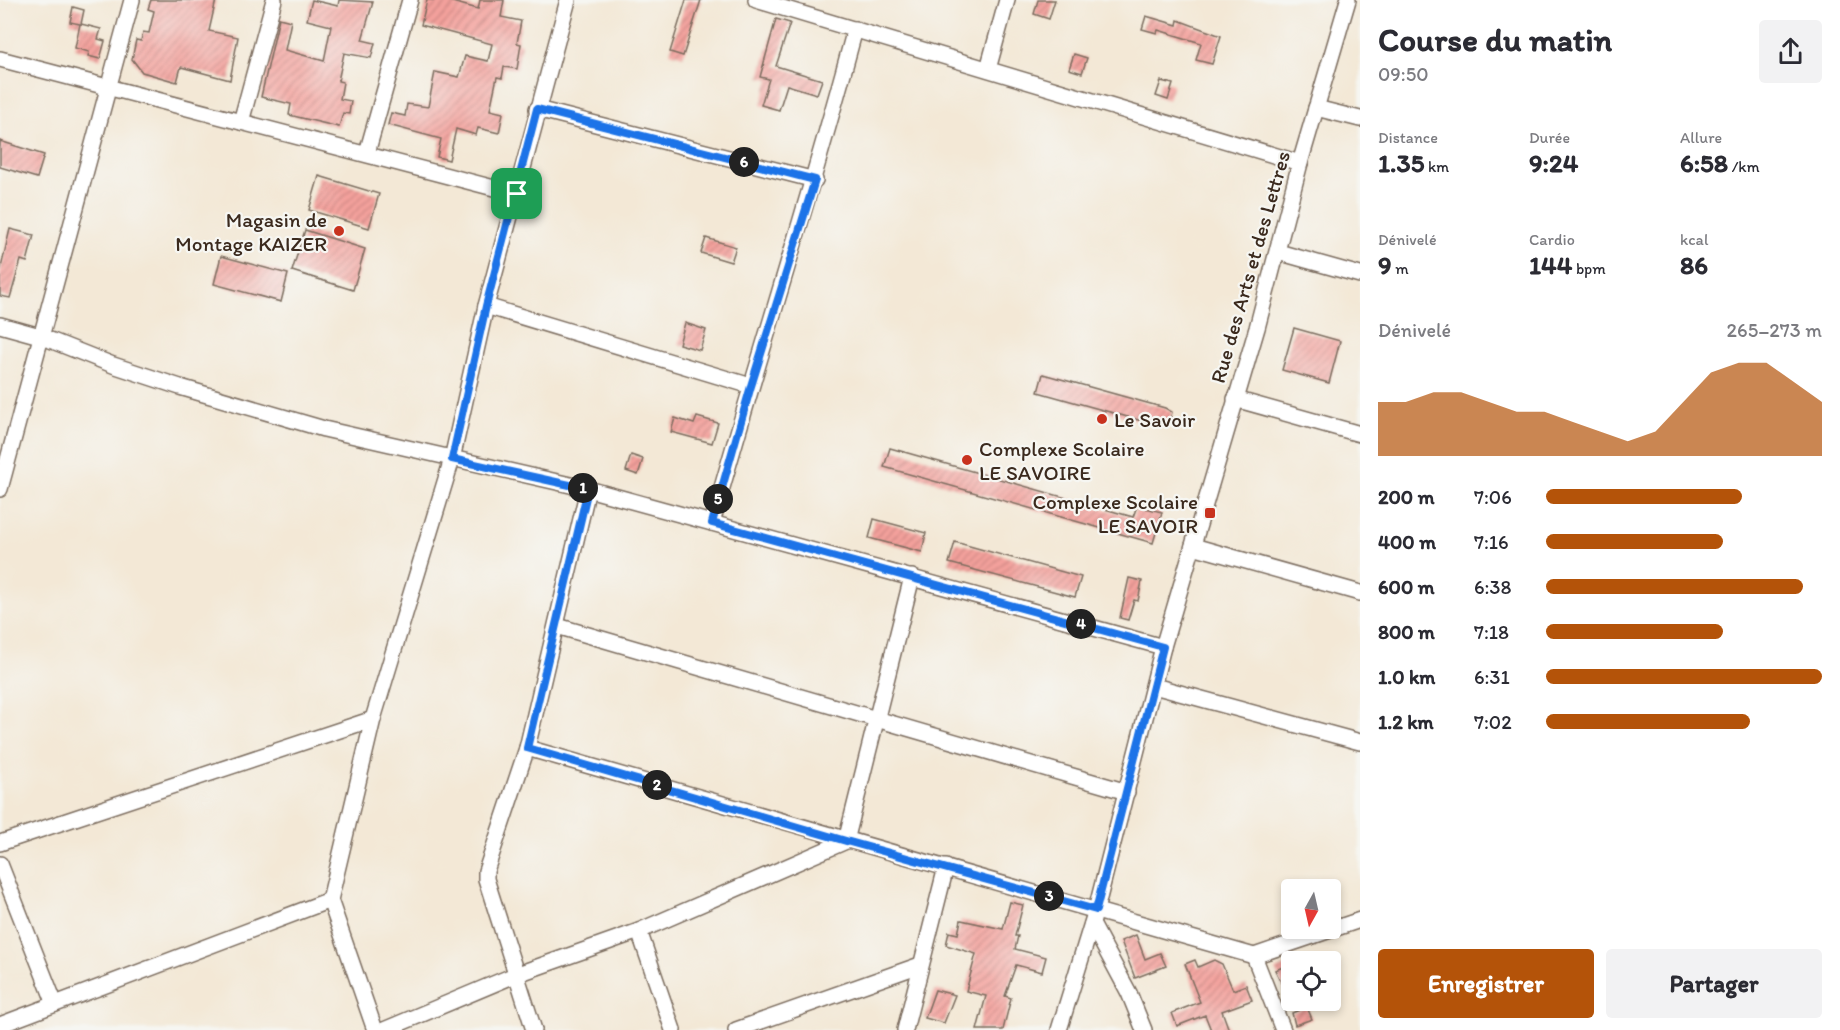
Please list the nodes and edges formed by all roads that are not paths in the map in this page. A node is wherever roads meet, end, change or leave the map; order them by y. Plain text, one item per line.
1 (132, 0) edge
2 (274, 0) edge
3 (410, 0) edge
4 (568, 0) edge
5 (756, 0) edge
6 (1007, 0) edge
7 (1348, 0) edge
8 (855, 29) junction
9 (0, 59) edge
10 (988, 69) junction
11 (107, 89) junction
12 (1317, 108) junction
13 (537, 109) junction
14 (1360, 119) edge
15 (241, 122) junction
16 (367, 153) junction
17 (1300, 163) junction
18 (815, 180) junction
19 (517, 194) junction
20 (1278, 252) junction
21 (1360, 275) edge
22 (486, 306) junction
23 (0, 325) edge
24 (40, 336) junction
25 (751, 386) junction
26 (1235, 399) junction
27 (1360, 435) edge
28 (452, 459) junction
29 (0, 489) edge
30 (588, 489) junction
31 (712, 523) junction
32 (1193, 546) junction
33 (912, 577) junction
34 (1360, 593) edge
35 (557, 626) junction
36 (1163, 647) junction
37 (1154, 686) junction
38 (878, 718) junction
39 (373, 719) junction
40 (1360, 742) edge
41 (527, 748) junction
42 (1127, 792) junction
43 (846, 841) junction
44 (0, 843) edge
45 (0, 864) edge
46 (946, 867) junction
47 (330, 900) junction
48 (1094, 917) junction
49 (1360, 920) edge
50 (639, 931) junction
51 (1254, 956) junction
52 (920, 965) junction
53 (515, 975) junction
54 (55, 1004) junction
55 (0, 1025) edge
56 (375, 1030) edge
57 (384, 1030) edge
58 (534, 1030) edge
59 (673, 1030) edge
60 (736, 1030) edge
61 (905, 1030) edge
62 (1059, 1030) edge
63 (1144, 1030) edge
64 (1283, 1030) edge

1 - 11 street
2 - 15 street
3 - 16 street
4 - 13 street
5 - 8 street
6 - 10 street
7 - 12 street, Rue des Arts et des Lettres
8 - 10 street
8 - 18 street
9 - 11 street
10 - 17 street
11 - 15 street
11 - 24 street
12 - 14 street
12 - 17 street, Rue des Arts et des Lettres
13 - 18 street
13 - 19 street
15 - 16 street
16 - 19 street
17 - 20 street, Rue des Arts et des Lettres
18 - 25 street
19 - 22 street
20 - 21 street
20 - 26 street, Rue des Arts et des Lettres
22 - 25 street
22 - 28 street
23 - 24 street
24 - 28 street
24 - 29 street
25 - 31 street
26 - 27 street
26 - 32 street, Rue des Arts et des Lettres
28 - 30 street
28 - 39 street
30 - 31 street
30 - 35 street
31 - 33 street
32 - 34 street
32 - 36 street, Rue des Arts et des Lettres
33 - 36 street
33 - 38 street
35 - 38 street
35 - 41 street
36 - 37 street, Rue des Arts et des Lettres
37 - 40 street
37 - 42 street, Rue des Arts et des Lettres
38 - 42 street
38 - 43 street
39 - 44 street
39 - 47 street
41 - 43 street
41 - 53 street
42 - 48 street, Rue des Arts et des Lettres
43 - 46 street
43 - 50 street
45 - 54 street
46 - 48 street
46 - 52 street
47 - 54 street
47 - 56 street
48 - 51 street
48 - 62 street, Rue des Arts et des Lettres
48 - 63 street
49 - 51 street
50 - 53 street
50 - 59 street
51 - 64 street
52 - 60 street
52 - 61 street
53 - 57 street
53 - 58 street
54 - 55 street

